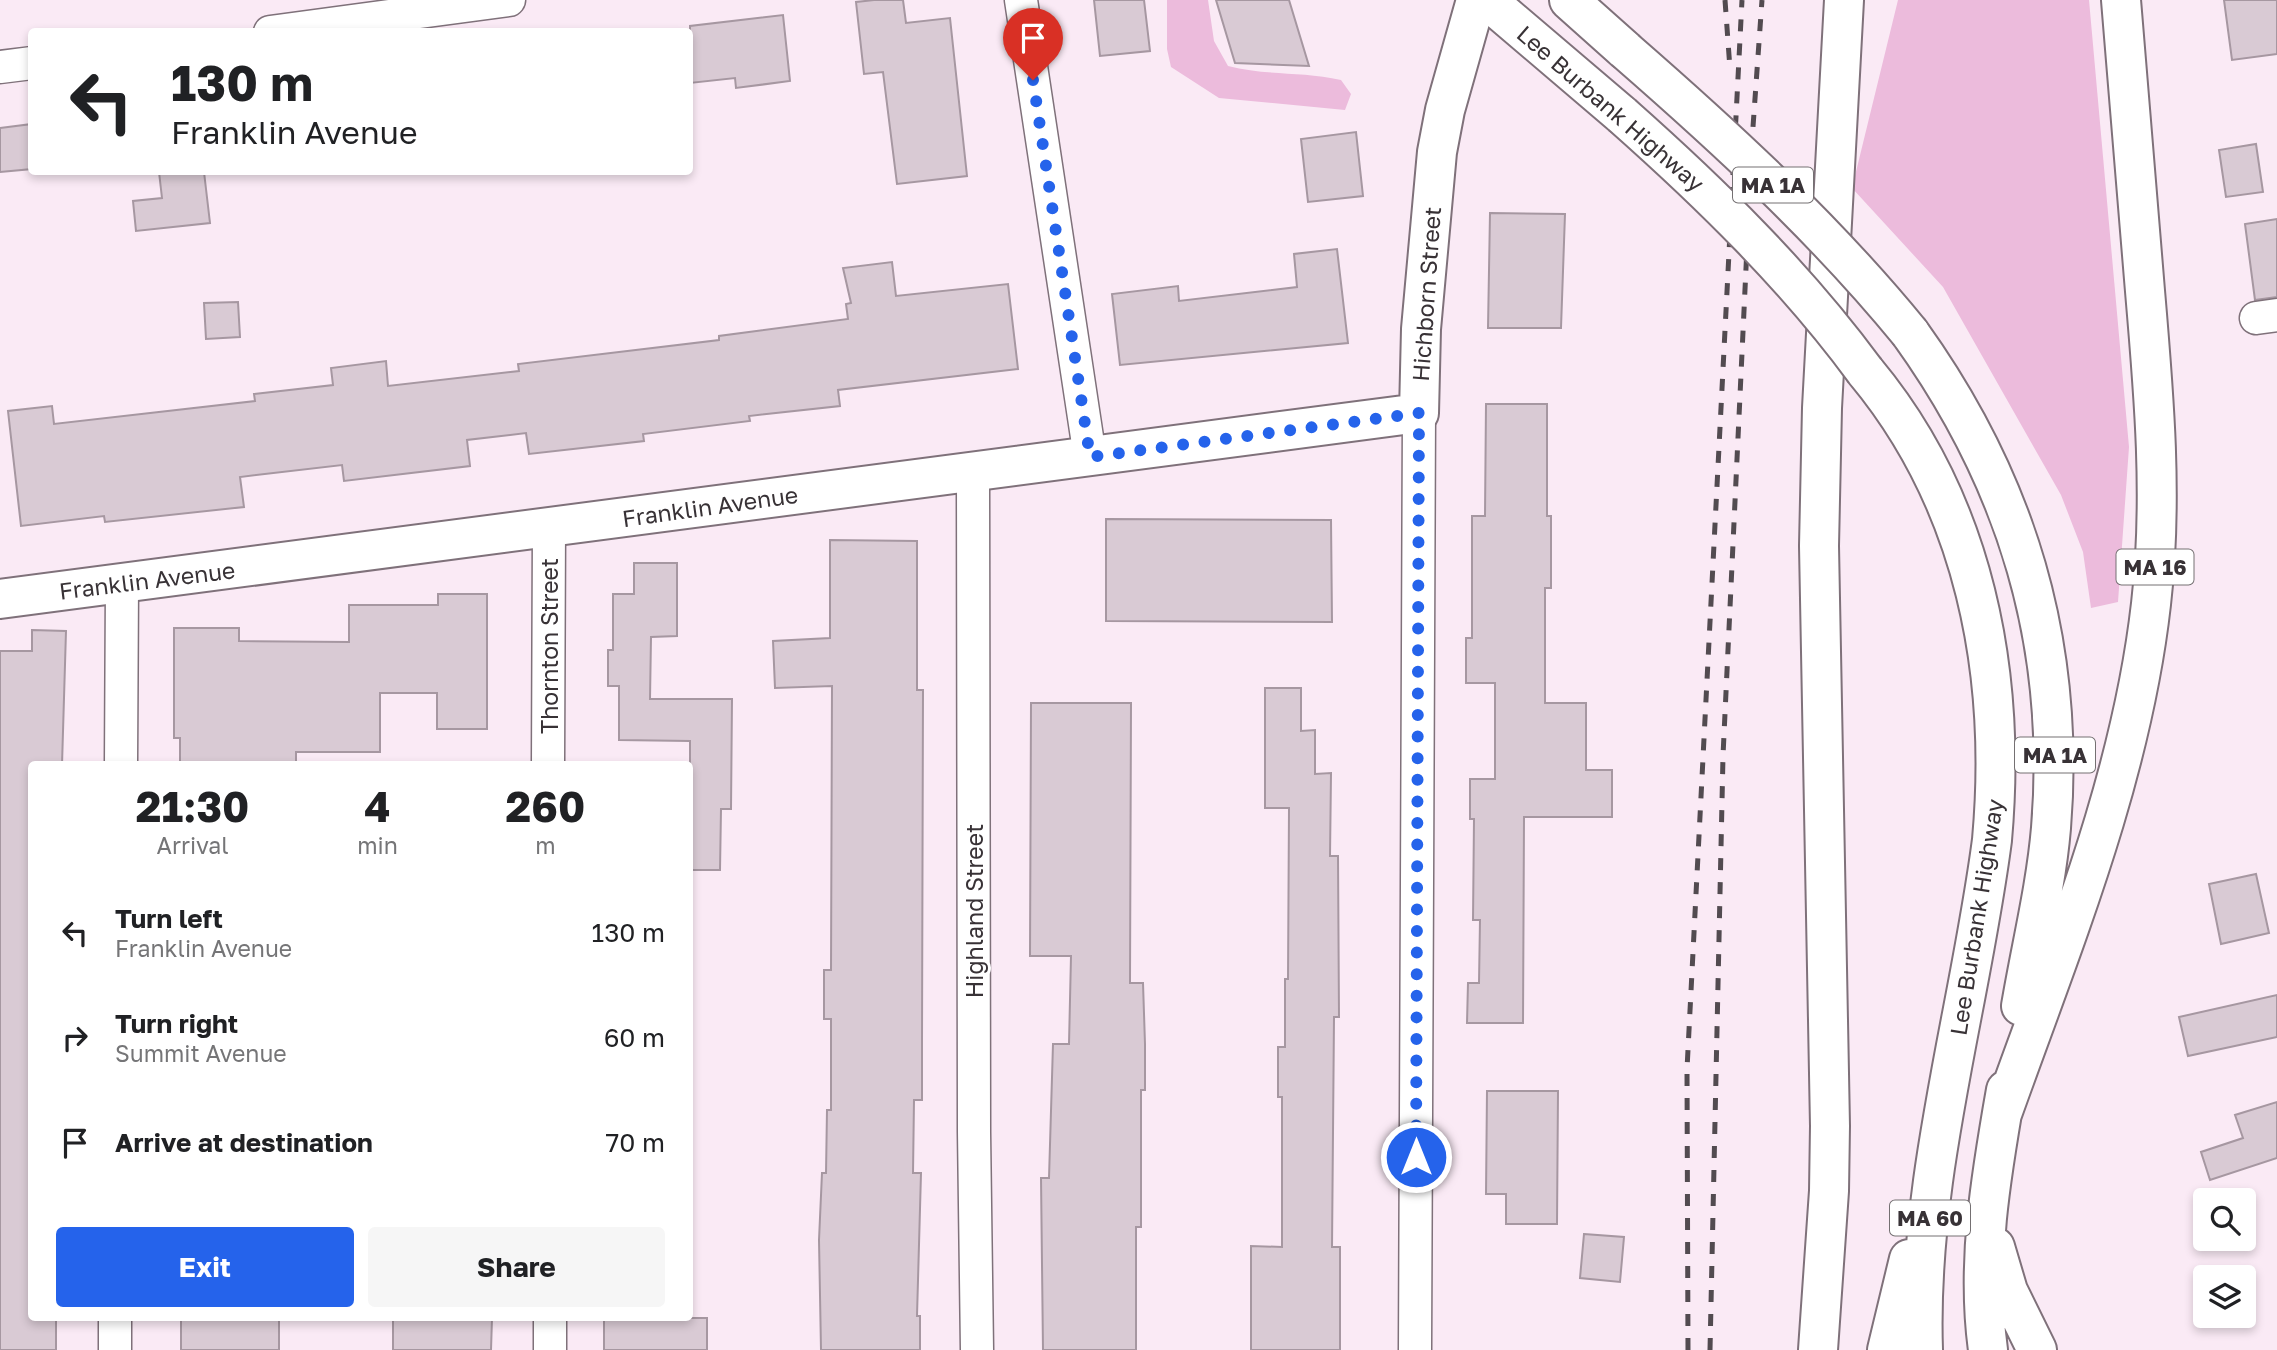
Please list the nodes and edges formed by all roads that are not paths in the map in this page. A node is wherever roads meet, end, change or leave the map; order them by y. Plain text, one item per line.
1 (509, 0) edge
2 (1021, 0) edge
3 (1476, 0) edge
4 (1488, 0) edge
5 (1569, 0) edge
6 (1844, 0) edge
7 (2121, 0) edge
8 (300, 28) edge
9 (28, 64) edge
10 (0, 67) edge
11 (1419, 413) junction
12 (1090, 457) junction
13 (974, 471) junction
14 (549, 527) junction
15 (122, 583) junction
16 (0, 599) edge
17 (121, 761) edge
18 (548, 761) edge
19 (1949, 1086) junction
20 (2002, 1114) junction
21 (1990, 1204) junction
22 (115, 1321) edge
23 (550, 1321) edge
24 (115, 1350) edge
25 (550, 1350) edge
26 (978, 1350) edge
27 (1415, 1350) edge
28 (1818, 1350) edge
29 (1887, 1350) edge
30 (1923, 1350) edge
31 (1988, 1350) edge
32 (2037, 1350) edge

1 - 8 street
2 - 12 street
3 - 11 main road, Hichborn Street
4 - 19 main road, Lee Burbank Highway / MA 1A, bridge
5 - 20 main road, MA 1A, bridge
6 - 28 main road
7 - 20 main road, MA 16
9 - 10 street
11 - 12 main road, Franklin Avenue
11 - 27 street, Hichborn Street
12 - 13 main road, Franklin Avenue
13 - 14 main road, Franklin Avenue
13 - 26 street, Highland Street
14 - 15 main road, Franklin Avenue
14 - 18 street, Thornton Street
15 - 16 main road, Franklin Avenue
15 - 17 street
19 - 29 main road, MA 1A
19 - 30 main road, Lee Burbank Highway / MA 60
20 - 21 main road, MA 1A
21 - 31 main road, MA 60
21 - 32 main road, MA 1A
22 - 24 street
23 - 25 street

